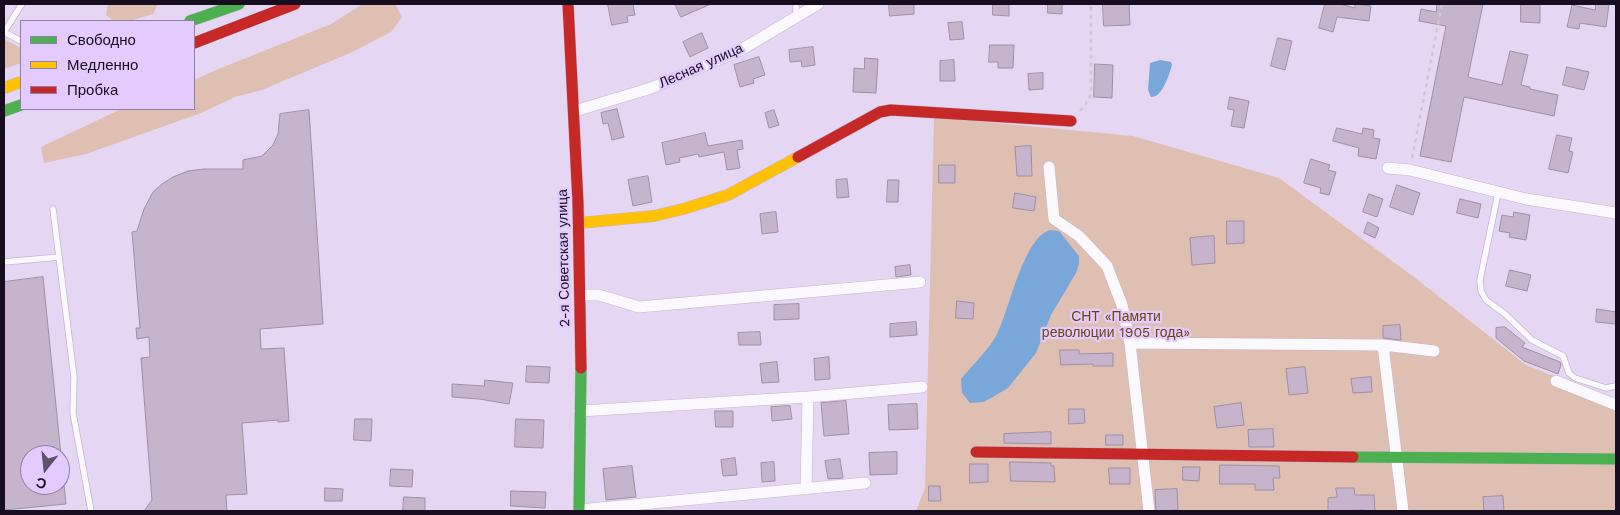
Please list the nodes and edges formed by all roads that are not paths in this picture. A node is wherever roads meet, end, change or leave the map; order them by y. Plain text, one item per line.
1 (22, 4) edge
2 (238, 4) edge
3 (296, 4) edge
4 (568, 4) edge
5 (796, 4) edge
6 (818, 4) edge
7 (796, 18) junction
8 (193, 20) edge
9 (4, 32) edge
10 (20, 40) edge
11 (195, 43) edge
12 (20, 82) edge
13 (4, 88) edge
14 (20, 105) edge
15 (23, 110) edge
16 (4, 111) edge
17 (575, 111) junction
18 (4, 118) edge
19 (1071, 121) road end
20 (1049, 167) dead end
21 (1388, 168) dead end
22 (1498, 193) junction
23 (54, 209) dead end
24 (1616, 212) edge
25 (579, 223) junction
26 (59, 256) junction
27 (4, 262) edge
28 (920, 282) dead end
29 (580, 295) junction
30 (1130, 343) junction
31 (1383, 345) junction
32 (1434, 351) dead end
33 (1556, 381) dead end
34 (1616, 386) edge
35 (922, 387) dead end
36 (808, 397) junction
37 (1616, 405) edge
38 (580, 411) junction
39 (976, 452) dead end
40 (1143, 455) junction
41 (1396, 458) junction
42 (1616, 459) edge
43 (865, 483) dead end
44 (806, 489) junction
45 (91, 511) edge
46 (579, 511) edge
47 (1149, 511) edge
48 (1403, 511) edge

1 - 9 lane
2 - 8 street
3 - 11 street
4 - 17 street, 2-я Советская улица
5 - 7 lane
6 - 7 street, Лесная улица
7 - 17 street, Лесная улица
9 - 10 lane
12 - 13 street
14 - 16 street
15 - 18 street
17 - 25 street, 2-я Советская улица
19 - 25 street
20 - 30 street
21 - 22 street
22 - 24 street
22 - 34 lane
23 - 26 lane
25 - 29 street, 2-я Советская улица
26 - 27 lane
26 - 45 lane
28 - 29 street
29 - 38 street, 2-я Советская улица
30 - 31 street
30 - 40 street
31 - 32 street
31 - 41 street
33 - 37 street
35 - 36 street
36 - 38 street
36 - 44 street
38 - 46 street, 2-я Советская улица
39 - 40 street
40 - 41 street
40 - 47 street
41 - 42 street
41 - 48 street
43 - 44 street
44 - 46 street

